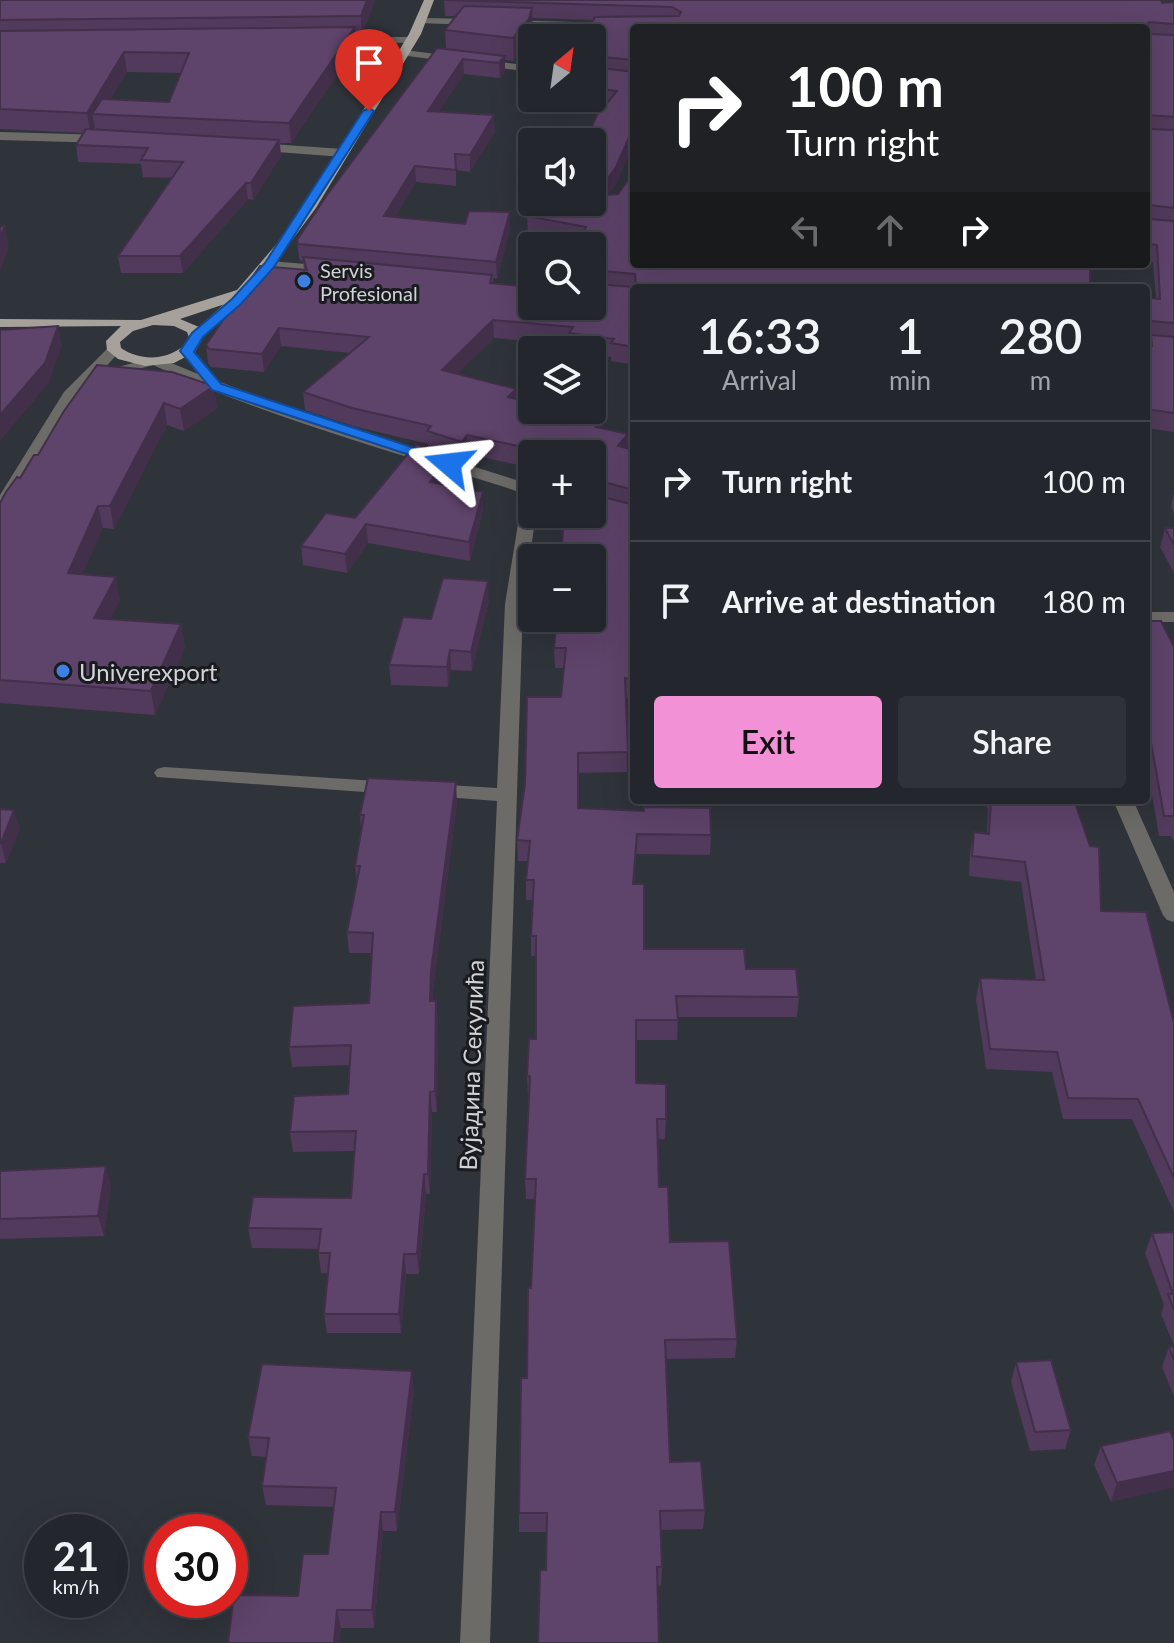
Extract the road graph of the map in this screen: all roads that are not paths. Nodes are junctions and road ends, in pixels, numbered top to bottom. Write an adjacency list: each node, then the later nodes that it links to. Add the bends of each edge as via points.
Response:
1 (429, 0): 2 (main road)
2 (421, 21): 3 (street); 7 (main road)
3 (483, 22)
4 (498, 23): 5 (street)
5 (630, 27)
6 (319, 40): 7 (street)
7 (411, 40): 8 (main road)
8 (404, 53): 9 (street); 13 (main road)
9 (518, 67)
10 (0, 136): 11 (street)
11 (124, 139)
12 (244, 145): 13 (street)
13 (343, 153): 14 (main road)
14 (270, 265): 15 (street); 16 (main road)
15 (347, 272)
16 (242, 293): 18 (main road); 21 (main road)
17 (74, 321): 19 (main road); 20 (main road); 22 (main road)
18 (161, 321): 19 (main road); 21 (main road, via 188,326)
19 (144, 322): 22 (main road, via 121,331)
20 (0, 323)
21 (197, 336): 23 (main road)
22 (113, 348): 24 (main road, via 128,358); 25 (street)
23 (187, 351): 24 (main road); 26 (street)
24 (154, 361): 25 (street); 26 (street)
25 (84, 379): 28 (street)
26 (216, 387): 27 (street)
27 (518, 486)
28 (0, 508)
29 (526, 528): 33 (street, Вујадина Секулића, via 514,604)
30 (1150, 617): 31 (street)
31 (1174, 617)
32 (164, 773): 33 (street)
33 (508, 795): 36 (street, Вујадина Секулића)
34 (1125, 804): 35 (street)
35 (1174, 915)
36 (475, 1643)

